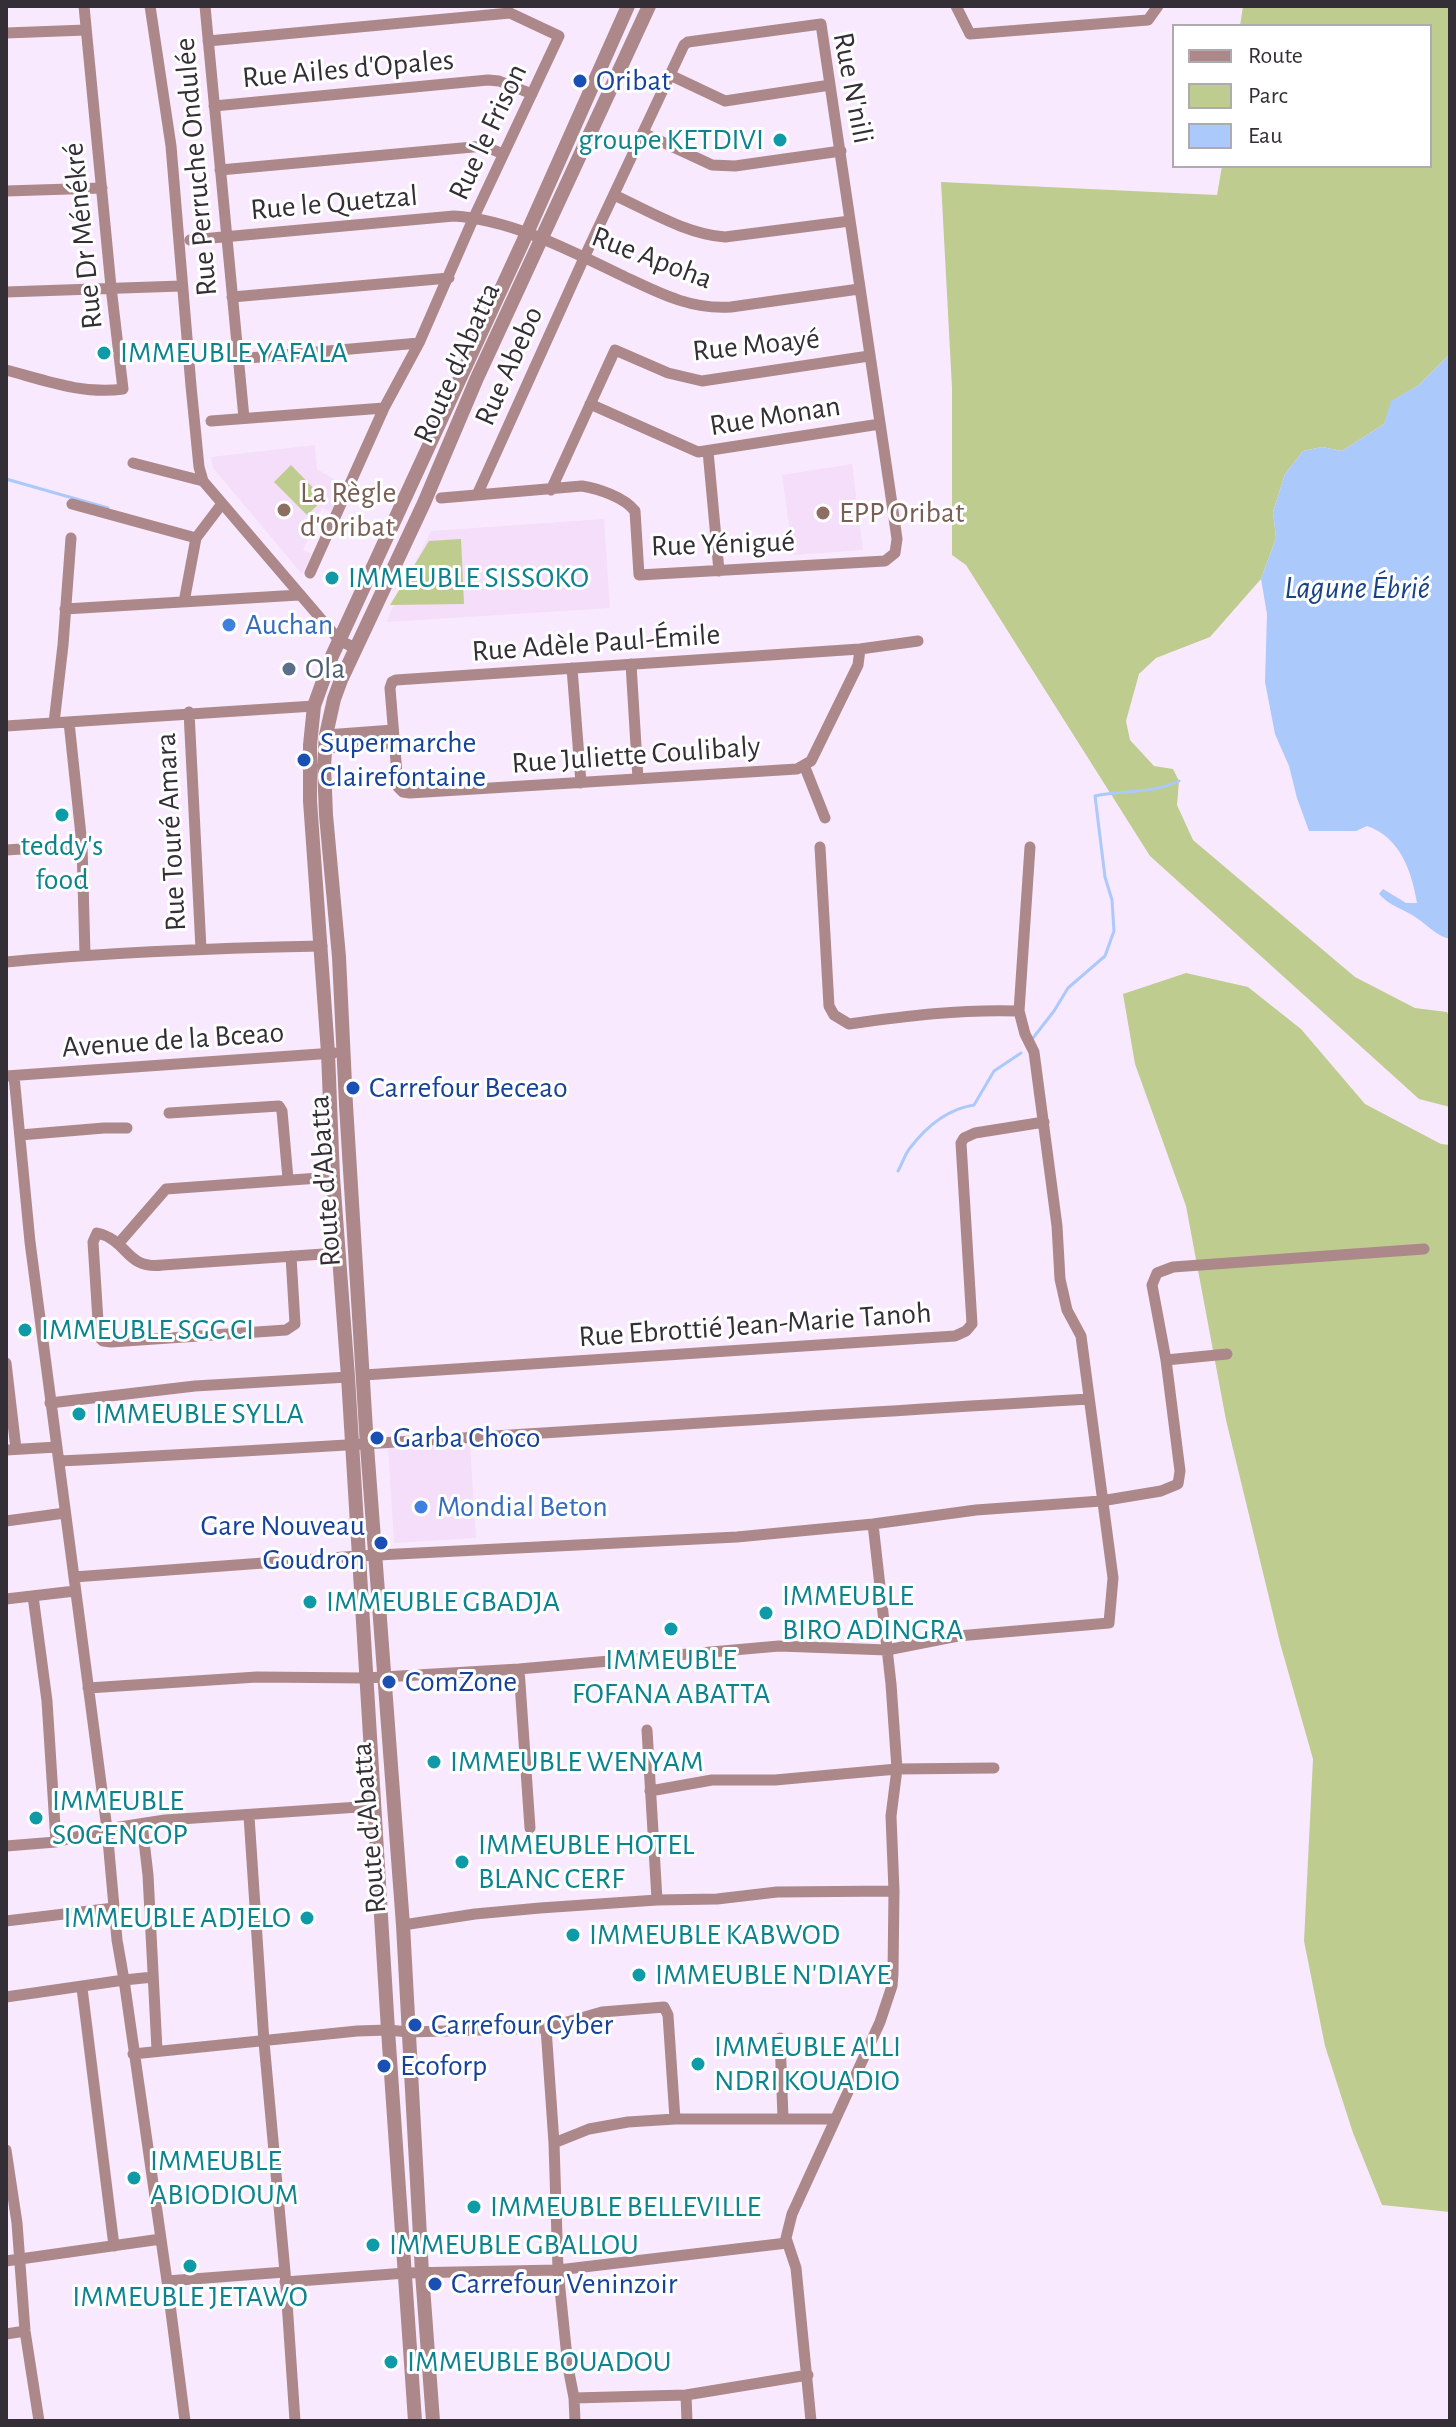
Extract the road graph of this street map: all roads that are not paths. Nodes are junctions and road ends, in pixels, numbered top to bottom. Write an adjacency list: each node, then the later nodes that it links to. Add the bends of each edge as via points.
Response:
1 (84, 6): 9 (street, Rue Dr Ménékré)
2 (150, 6): 30 (street, via 171,146)
3 (205, 6): 11 (street, Rue Perruche Ondulée)
4 (628, 6): 25 (street, Route d'Abatta)
5 (649, 6): 25 (street, Route d'Abatta)
6 (956, 6): 7 (street, via 970,34 1148,20)
7 (1158, 6)
8 (524, 12): 11 (street, Rue le Frison); 14 (street, Rue le Frison, via 559,36)
9 (86, 30): 10 (street); 20 (street, Rue Dr Ménékré)
10 (6, 33)
11 (208, 41): 15 (street, Rue Perruche Ondulée)
12 (670, 75): 13 (street, via 725,101); 13 (street, Rue N'nili, via 688,42 821,24); 16 (street, Rue N'nili)
13 (830, 85): 17 (street, Rue N'nili)
14 (532, 94): 15 (street, Rue Ailes d'Opales, via 488,80); 18 (street, Rue le Frison)
15 (214, 106): 19 (street, Rue Perruche Ondulée)
16 (643, 133): 17 (street, via 712,165); 22 (street, Rue N'nili)
17 (841, 151): 24 (street, Rue N'nili)
18 (503, 154): 19 (street, via 484,146); 23 (street, Rue le Frison)
19 (220, 170): 26 (street, Rue Perruche Ondulée)
20 (102, 188): 21 (street); 31 (street, Rue Dr Ménékré)
21 (6, 191)
22 (614, 195): 24 (street, via 707,236); 28 (street, Rue N'nili)
23 (474, 217): 25 (street, Rue le Quetzal); 26 (street, Rue le Quetzal); 29 (street, Rue le Frison)
24 (850, 221): 32 (street, Rue N'nili)
25 (534, 236): 28 (street, Rue Apoha); 59 (street, Route d'Abatta); 61 (street, Route d'Abatta, via 411,531)
26 (225, 237): 27 (street, Rue le Quetzal); 34 (street, Rue Perruche Ondulée)
27 (190, 240)
28 (584, 258): 32 (street, Rue Apoha, via 666,296 711,308); 48 (street, Rue Abebo)
29 (449, 278): 34 (street); 35 (street, Rue le Frison)
30 (181, 286): 31 (street); 46 (street)
31 (111, 287): 33 (street); 38 (street, Rue Dr Ménékré, via 123,389 69,387)
32 (859, 289): 36 (street, Rue Yénigué)
33 (6, 292)
34 (232, 297): 37 (street, Rue Perruche Ondulée)
35 (419, 343): 37 (street); 40 (street, Rue le Frison)
36 (869, 356): 39 (street, Rue Moayé, via 702,381 615,350); 43 (street, Rue Yénigué)
37 (237, 359): 41 (street, Rue Perruche Ondulée)
38 (6, 370)
39 (590, 404): 44 (street, Rue Monan, via 687,448); 47 (street, Rue Moayé)
40 (384, 408): 41 (street); 55 (street, Rue le Frison)
41 (244, 418): 42 (street)
42 (211, 421)
43 (880, 424): 44 (street, Rue Monan); 54 (street, Rue Yénigué, via 895,553 885,561)
44 (708, 451): 54 (street)
45 (133, 463): 46 (street)
46 (203, 481): 51 (street)
47 (551, 490): 48 (street, Rue Yénigué); 54 (street, Rue Yénigué, via 595,488 630,505 635,511 639,575)
48 (477, 495): 49 (street, Rue Yénigué)
49 (441, 498)
50 (72, 504): 53 (street)
51 (221, 505): 53 (street); 56 (street)
52 (71, 538): 58 (street)
53 (196, 538): 57 (street)
54 (719, 571)
55 (310, 573)
56 (299, 595): 57 (street); 59 (street)
57 (184, 602): 58 (street)
58 (65, 609): 68 (street)
59 (339, 640): 61 (street); 65 (street, Route d'Abatta)
60 (918, 641): 62 (street, Rue Adèle Paul-Émile)
61 (355, 648): 71 (street, Route d'Abatta, via 334,699)
62 (860, 649): 63 (street, Rue Adèle Paul-Émile); 73 (street, Rue Juliette Coulibaly, via 858,665 811,761)
63 (631, 664): 64 (street, Rue Adèle Paul-Émile); 74 (street)
64 (572, 668): 70 (street, Rue Adèle Paul-Émile, via 396,680 390,688); 75 (street)
65 (314, 706): 66 (street); 81 (street, Route d'Abatta, via 310,801)
66 (189, 712): 67 (street); 82 (street, Rue Touré Amara)
67 (69, 722): 68 (street); 77 (street)
68 (54, 723): 69 (street)
69 (6, 726)
70 (393, 730): 71 (street); 72 (street, Rue Juliette Coulibaly)
71 (326, 741): 72 (street); 86 (street, Route d'Abatta, via 326,815 339,957)
72 (394, 743): 75 (street, Rue Juliette Coulibaly, via 398,787 403,792)
73 (804, 765): 74 (street, Rue Juliette Coulibaly); 76 (street)
74 (638, 779): 75 (street, Rue Juliette Coulibaly)
75 (581, 783)
76 (825, 818)
77 (82, 845): 80 (street); 83 (street)
78 (820, 847): 85 (street, via 829,1006 841,1021)
79 (1030, 847): 85 (street)
80 (6, 850)
81 (322, 946): 82 (street); 86 (street, Route d'Abatta)
82 (201, 949): 83 (street)
83 (85, 955): 84 (street)
84 (6, 962)
85 (1019, 1011): 89 (street, via 1034,1052)
86 (336, 1053): 87 (street, Avenue de la Bceao); 92 (street, Route d'Abatta); 101 (street, Route d'Abatta)
87 (10, 1076): 91 (street)
88 (169, 1113): 93 (street, via 279,1106)
89 (1044, 1122): 101 (street, Rue Ebrottié Jean-Marie Tanoh, via 975,1133 961,1143 972,1324 955,1336); 103 (street, via 1060,1279 1067,1310 1081,1336)
90 (127, 1128): 91 (street)
91 (20, 1135): 104 (street)
92 (333, 1177): 93 (street); 96 (street, Route d'Abatta)
93 (288, 1179): 94 (street, via 166,1189)
94 (119, 1243): 97 (street, via 135,1261 150,1267); 97 (street, via 100,1233 94,1238 99,1337 111,1342 286,1330 295,1324)
95 (1424, 1249): 99 (street, via 1173,1267 1157,1273 1152,1285)
96 (338, 1253): 97 (street); 102 (street, Route d'Abatta)
97 (291, 1256)
98 (1227, 1354): 99 (street)
99 (1166, 1360): 110 (street, via 1178,1484)
100 (6, 1363): 108 (street)
101 (364, 1375): 105 (street, Route d'Abatta)
102 (348, 1377): 104 (street, via 195,1386); 107 (street, Route d'Abatta)
103 (1089, 1399): 105 (street); 110 (street)
104 (50, 1403): 106 (street)
105 (367, 1446): 107 (street); 115 (street, Route d'Abatta)
106 (57, 1447): 108 (street); 109 (street)
107 (351, 1447): 109 (street); 114 (street, Route d'Abatta)
108 (11, 1450)
109 (59, 1461): 111 (street)
110 (1101, 1501): 113 (street); 120 (street, via 1113,1578 1109,1623 958,1636)
111 (65, 1513): 112 (street); 116 (street)
112 (6, 1521)
113 (873, 1524): 115 (street, via 737,1537); 120 (street)
114 (358, 1556): 115 (street); 116 (street); 123 (street, Route d'Abatta)
115 (375, 1556): 122 (street, Route d'Abatta)
116 (74, 1577): 117 (street)
117 (75, 1591): 118 (street); 124 (street)
118 (33, 1596): 119 (street); 134 (street, via 47,1701)
119 (6, 1599)
120 (887, 1650): 121 (street, via 779,1646); 127 (street)
121 (519, 1669): 122 (street); 132 (street)
122 (383, 1677): 123 (street); 140 (street, Route d'Abatta)
123 (366, 1678): 124 (street, via 257,1677); 129 (street, Route d'Abatta)
124 (88, 1688): 133 (street)
125 (647, 1730): 128 (street)
126 (994, 1768): 127 (street)
127 (897, 1769): 128 (street, via 712,1780); 136 (street, via 891,1816)
128 (650, 1791): 137 (street)
129 (374, 1806): 130 (street); 146 (street, Route d'Abatta)
130 (249, 1816): 131 (street); 149 (street)
131 (142, 1824): 133 (street); 141 (street)
132 (530, 1828)
133 (107, 1829): 134 (street); 138 (street)
134 (56, 1842): 135 (street)
135 (6, 1846)
136 (894, 1891): 137 (street); 154 (street, via 892,1986)
137 (657, 1900): 140 (street)
138 (114, 1908): 139 (street); 142 (street)
139 (6, 1921)
140 (403, 1925): 147 (street, Route d'Abatta)
141 (153, 1977): 142 (street); 150 (street)
142 (124, 1980): 143 (street); 151 (street)
143 (82, 1988): 144 (street); 159 (street)
144 (6, 1997)
145 (546, 2028): 147 (street); 153 (street, via 602,2012 664,2007); 155 (street)
146 (388, 2030): 147 (street); 149 (street); 163 (street, Route d'Abatta)
147 (409, 2032): 164 (street, Route d'Abatta)
148 (780, 2038): 152 (street)
149 (264, 2042): 150 (street); 165 (street)
150 (157, 2050): 151 (street)
151 (133, 2054): 157 (street)
152 (783, 2118): 153 (street); 154 (street)
153 (675, 2119): 155 (street, via 601,2126)
154 (835, 2119): 158 (street, via 792,2214)
155 (554, 2143): 162 (street)
156 (6, 2150): 160 (street)
157 (161, 2239): 159 (street); 166 (street)
158 (787, 2243): 162 (street); 169 (street, via 796,2268)
159 (114, 2246): 160 (street)
160 (20, 2258): 161 (street); 167 (street)
161 (6, 2261)
162 (558, 2270): 164 (street); 171 (street)
163 (406, 2273): 164 (street); 165 (street); 175 (street, Route d'Abatta)
164 (422, 2273): 176 (street, Route d'Abatta)
165 (285, 2277): 166 (street); 174 (street)
166 (167, 2281): 173 (street)
167 (25, 2331): 168 (street); 172 (street)
168 (6, 2334)
169 (808, 2375): 170 (street); 179 (street)
170 (686, 2395): 171 (street); 178 (street)
171 (574, 2398): 177 (street)
172 (39, 2421)
173 (185, 2421)
174 (295, 2421)
175 (415, 2421)
176 (433, 2421)
177 (575, 2421)
178 (687, 2421)
179 (811, 2421)

